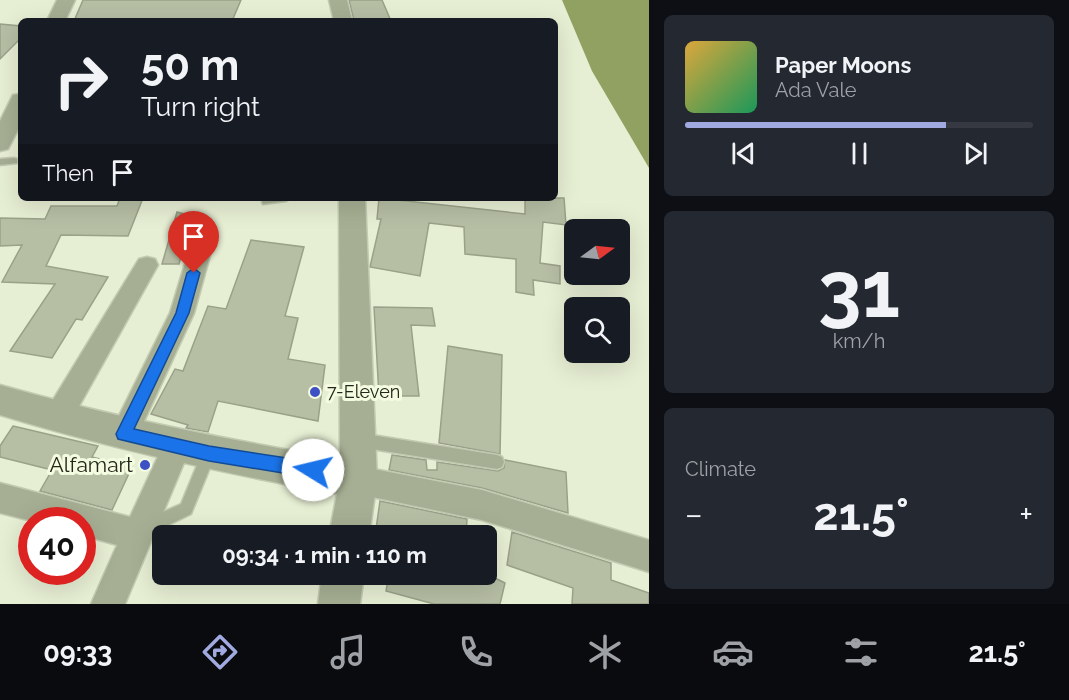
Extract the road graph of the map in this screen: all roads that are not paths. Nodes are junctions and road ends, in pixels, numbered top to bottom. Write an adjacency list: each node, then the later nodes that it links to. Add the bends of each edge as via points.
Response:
1 (66, 0): 3 (street)
2 (338, 0): 4 (street)
3 (57, 18)
4 (342, 18)
5 (18, 111): 6 (street)
6 (7, 153): 7 (lane)
7 (0, 162)
8 (272, 201): 10 (lane)
9 (352, 201): 16 (street)
10 (267, 202)
11 (205, 234): 15 (street, via 183,313)
12 (147, 265): 14 (street)
13 (0, 400): 14 (street)
14 (58, 417): 15 (street)
15 (124, 434): 17 (street)
16 (358, 440): 18 (lane); 19 (street)
17 (193, 450): 19 (street); 22 (street)
18 (497, 462)
19 (358, 480): 21 (street); 23 (street, via 482,505)
20 (0, 498): 22 (street)
21 (351, 525)
22 (141, 532): 25 (street)
23 (649, 556)
24 (342, 585): 26 (street)
25 (108, 604)
26 (339, 604)

